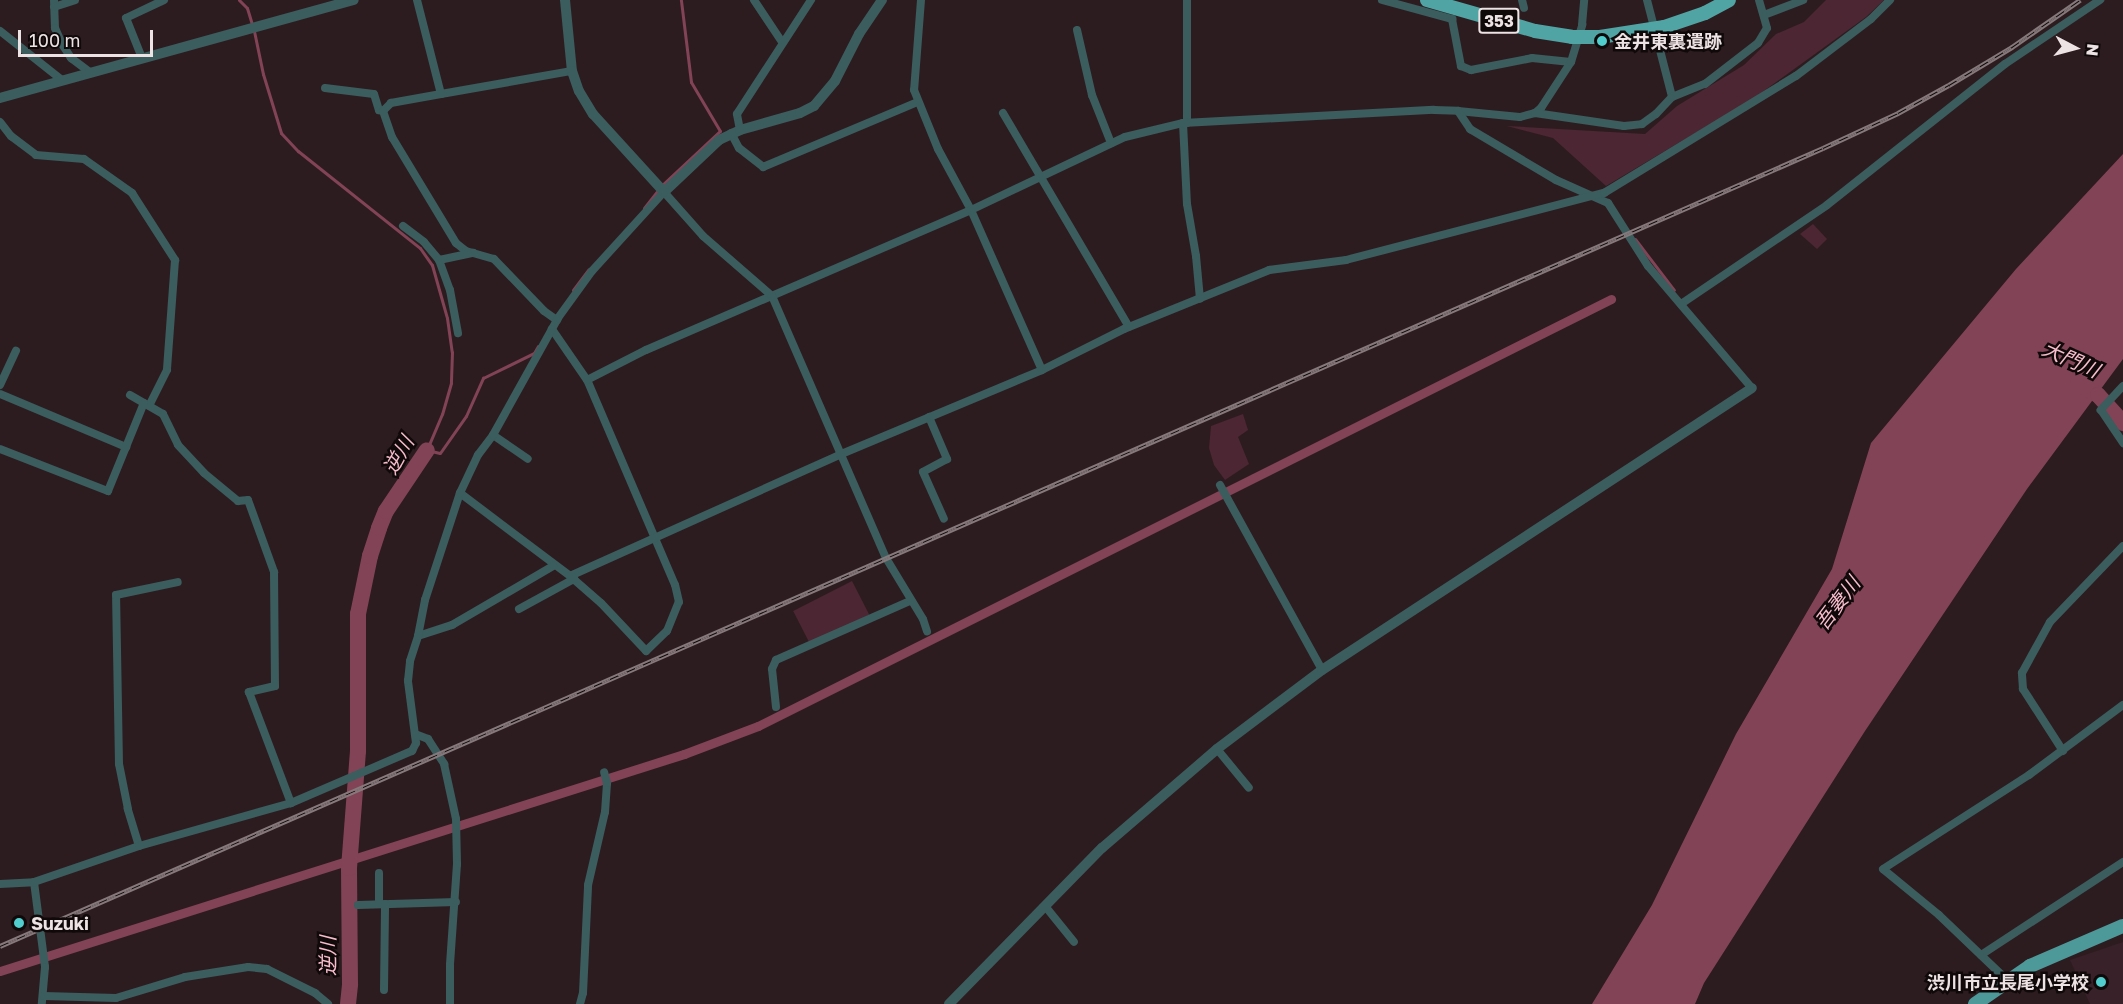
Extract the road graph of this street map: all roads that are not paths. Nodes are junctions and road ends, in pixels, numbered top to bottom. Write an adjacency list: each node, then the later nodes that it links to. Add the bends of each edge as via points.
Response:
1 (75, 0): 22 (street)
2 (164, 0): 28 (street, via 126,18)
3 (354, 0): 28 (street)
4 (417, 0): 34 (street)
5 (565, 0): 30 (street)
6 (754, 0): 27 (street)
7 (811, 0): 27 (street)
8 (882, 0): 44 (street, via 835,81 814,106 800,114)
9 (921, 0): 37 (street, via 914,76)
10 (1187, 0): 43 (street)
11 (1382, 0): 29 (street, via 1452,18 1461,66 1471,70 1533,58)
12 (1427, 0): 26 (highway, 353, via 1526,29)
13 (1454, 0): 26 (highway, 353)
14 (1584, 0): 29 (street, via 1585,12)
15 (1647, 0): 35 (street)
16 (1713, 0): 26 (highway, 353, via 1678,15 1642,24)
17 (1729, 0): 26 (highway, 353, via 1664,27 1620,35)
18 (1759, 0): 23 (street)
19 (1803, 0): 23 (street)
20 (1890, 0): 48 (street, via 1796,76)
21 (2100, 0): 55 (street, via 2005,64 1827,205)
22 (54, 4): 31 (street, via 55,28 62,45 71,58)
23 (1764, 15): 35 (street, via 1766,33 1758,43 1705,84)
24 (1077, 30): 45 (street, via 1092,95)
25 (0, 31): 32 (street)
26 (1573, 33)
27 (782, 42): 44 (street, via 737,114)
28 (142, 58): 31 (street)
29 (1570, 62): 41 (street)
30 (572, 71): 34 (street); 47 (street, via 593,114)
31 (91, 73): 32 (street)
32 (63, 81): 36 (street)
33 (325, 88): 38 (street, via 374,94 379,110)
34 (441, 94): 38 (street, via 391,103)
35 (1672, 97): 41 (street, via 1656,114 1633,126)
36 (0, 98)
37 (918, 102): 44 (street, via 763,167 739,148); 49 (street)
38 (383, 111): 51 (street, via 392,137 456,243)
39 (1458, 111): 41 (street, via 1520,117); 43 (street); 48 (street, via 1470,129 1556,180)
40 (1003, 113): 46 (street)
41 (1535, 113)
42 (0, 122): 68 (street, via 36,155 84,159 132,194 175,260 167,370)
43 (1185, 123): 45 (street); 54 (street, via 1187,204)
44 (736, 131): 47 (street)
45 (1111, 143): 46 (street)
46 (1041, 178): 49 (street); 57 (street)
47 (662, 189): 53 (street, via 703,236); 56 (street)
48 (1595, 196): 54 (street, via 1346,260 1269,270); 55 (street, via 1613,209 1648,266)
49 (971, 210): 53 (street); 61 (street)
50 (403, 226): 52 (street)
51 (474, 253): 52 (street); 56 (street, via 494,259)
52 (439, 260): 59 (street, via 450,290)
53 (772, 296): 62 (street); 74 (street)
54 (1200, 299): 57 (street)
55 (1681, 304): 65 (street)
56 (555, 318): 58 (street)
57 (1129, 327): 61 (street)
58 (552, 329): 62 (street); 70 (street)
59 (458, 333)
60 (16, 351): 63 (street)
61 (1042, 370): 69 (street)
62 (587, 380): 81 (street)
63 (0, 386)
64 (2123, 386): 71 (street, via 2101,410)
65 (1752, 388): 90 (street)
66 (0, 394): 72 (street)
67 (130, 396): 68 (street)
68 (147, 405): 72 (street); 98 (street, via 163,414 178,445 204,473 238,501 248,500 274,572 275,686 249,692)
69 (929, 417): 74 (street); 76 (street)
70 (493, 435): 75 (street); 79 (street, via 478,455)
71 (2123, 443)
72 (126, 447): 73 (street, via 108,491)
73 (0, 449)
74 (839, 454): 81 (street); 86 (street)
75 (528, 459)
76 (947, 459): 77 (street); 80 (street, via 922,472)
77 (951, 470)
78 (1220, 485): 90 (street)
79 (460, 493): 83 (street); 89 (street, via 425,600)
80 (944, 519)
81 (656, 537): 84 (street); 84 (street, via 679,602 667,631 646,651)
82 (2123, 546): 95 (street, via 2050,622 2022,673 2023,689)
83 (553, 566): 84 (street); 89 (street, via 452,625)
84 (572, 578): 87 (street)
85 (178, 582): 99 (street, via 116,596 119,764)
86 (910, 601): 88 (street); 92 (street, via 776,660 772,669)
87 (519, 609)
88 (927, 631)
89 (418, 636): 93 (street, via 408,681)
90 (1322, 670): 94 (street)
91 (2123, 705): 95 (street)
92 (776, 707)
93 (415, 734): 98 (street, via 412,751); 104 (street, via 428,739 444,764 456,819)
94 (1217, 749): 97 (street); 107 (street, via 1102,848)
95 (2063, 751): 110 (street, via 1883,869)
96 (605, 777): 118 (street, via 605,812 588,885)
97 (1249, 788)
98 (291, 803): 99 (street)
99 (139, 846): 102 (street)
100 (2123, 862): 110 (street)
101 (379, 873): 105 (street)
102 (34, 882): 103 (street); 114 (street, via 45,967)
103 (0, 884)
104 (456, 902): 105 (street); 117 (street)
105 (382, 904): 106 (street); 112 (street)
106 (358, 905)
107 (1045, 906): 109 (street); 119 (street)
108 (2123, 926): 111 (main road, via 2064,950)
109 (1074, 942)
110 (1981, 955): 111 (street)
111 (2007, 980): 120 (main road)
112 (384, 990)
113 (315, 993): 114 (street, via 267,969 248,967 185,977 116,998); 115 (street); 116 (street)
114 (43, 1000)
115 (312, 1004)
116 (328, 1004)
117 (450, 1004)
118 (580, 1004)
119 (949, 1004)
120 (1975, 1004)

